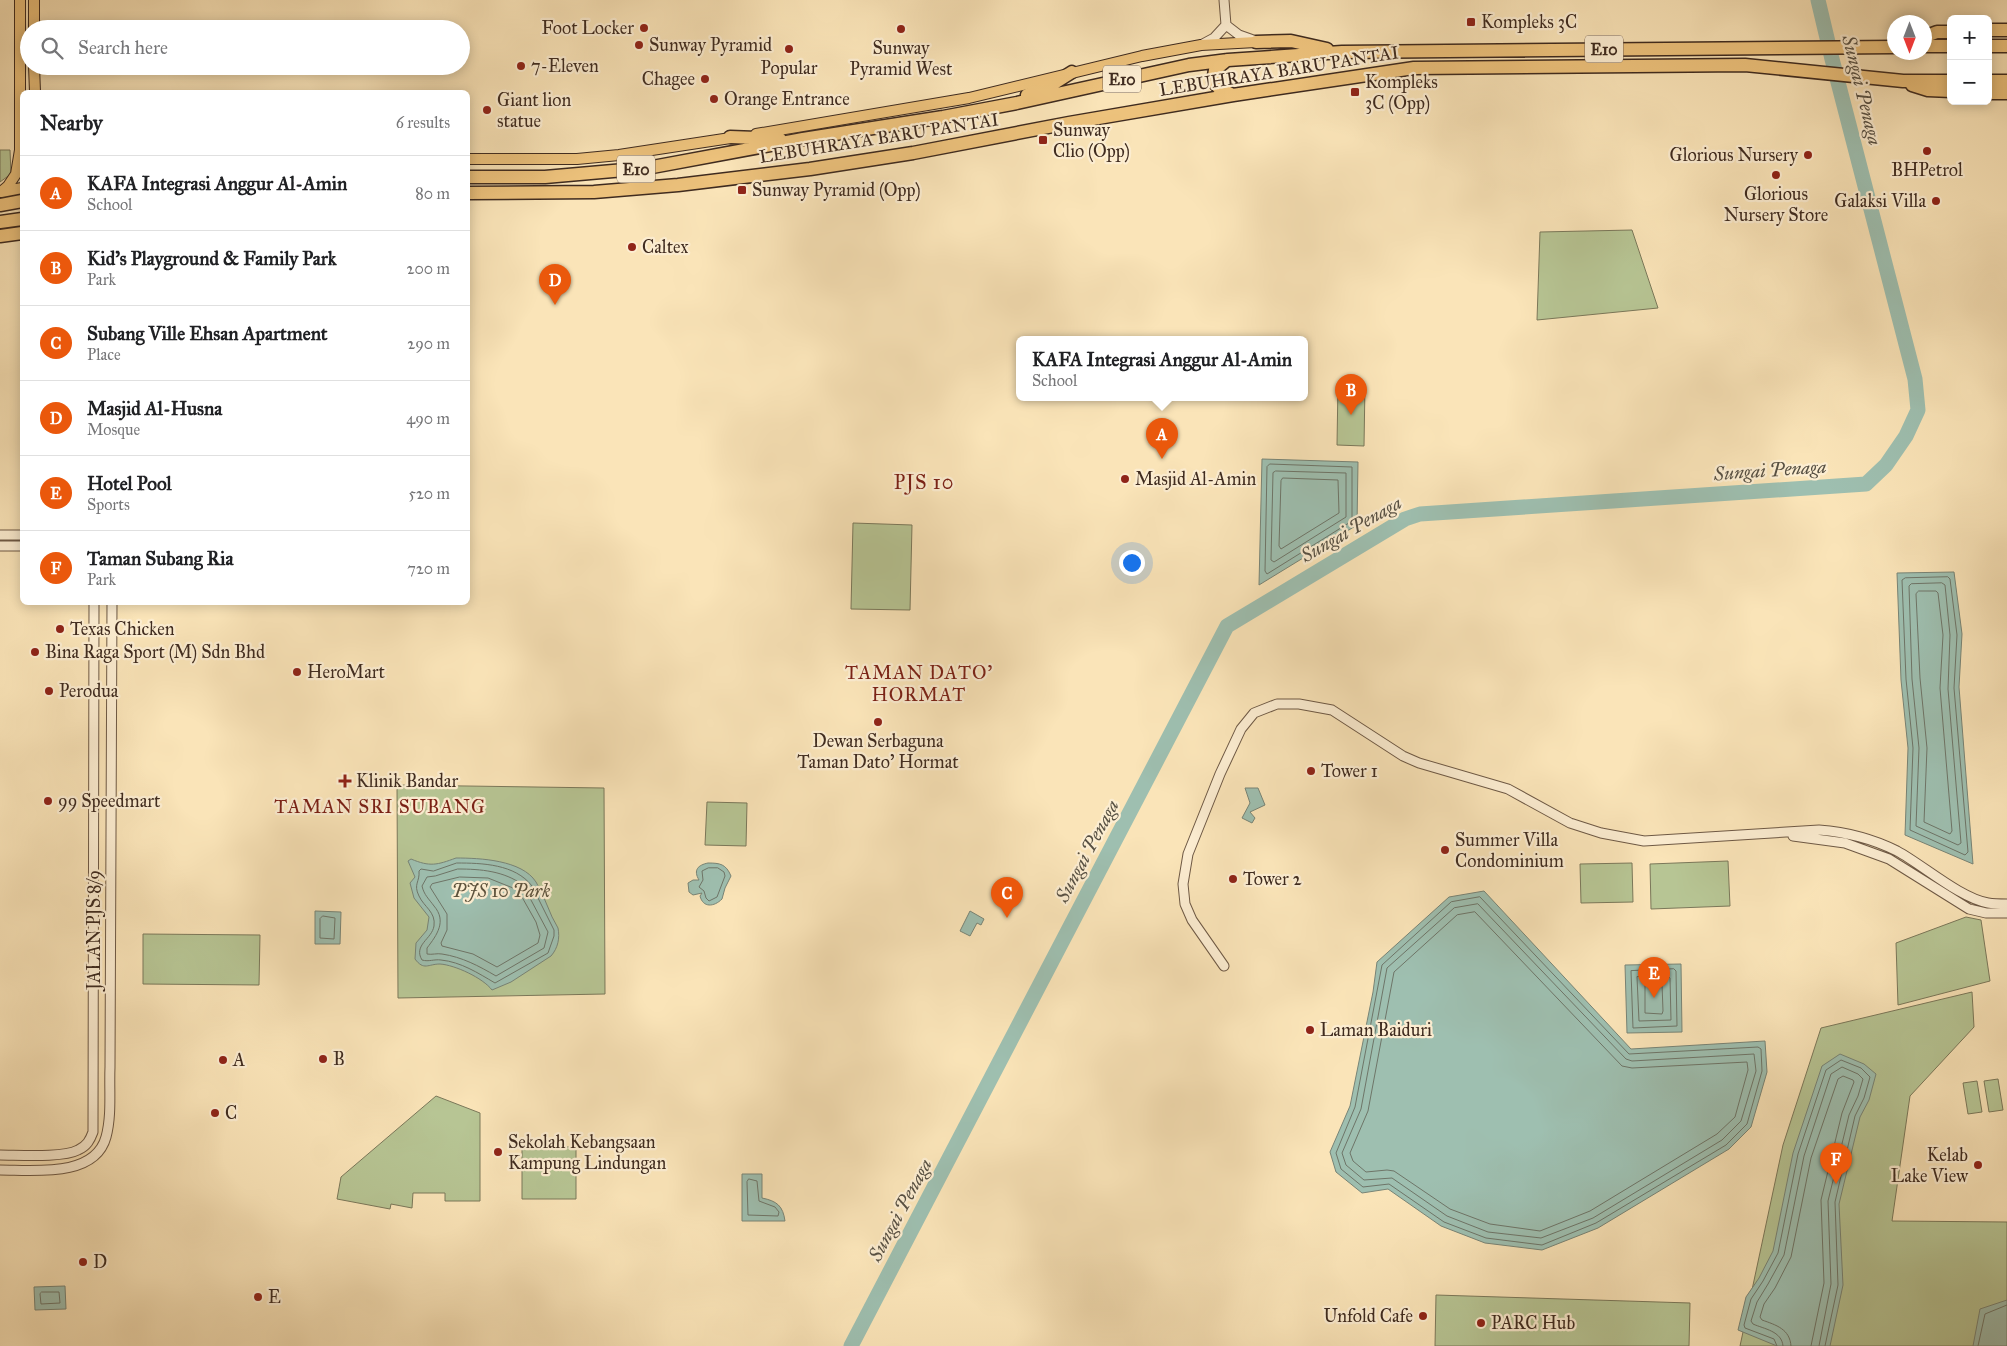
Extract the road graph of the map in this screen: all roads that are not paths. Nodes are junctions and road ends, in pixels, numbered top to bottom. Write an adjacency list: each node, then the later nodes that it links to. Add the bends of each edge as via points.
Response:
1 (20, 0): 33 (main road)
2 (34, 0): 4 (main road)
3 (1224, 0): 5 (street)
4 (34, 20)
5 (1226, 25): 10 (street); 11 (street)
6 (1992, 30): 7 (highway)
7 (2007, 30)
8 (1947, 32): 9 (highway)
9 (1932, 34)
10 (1256, 42): 11 (main road); 17 (highway, via 1291,41)
11 (1201, 46): 19 (main road)
12 (1932, 46): 13 (highway)
13 (1947, 46)
14 (1992, 46): 15 (highway)
15 (2007, 46)
16 (1887, 47): 17 (highway, LEBUHRAYA BARU PANTAI / E10)
17 (1342, 52): 18 (highway, LEBUHRAYA BARU PANTAI / E10)
18 (1228, 60): 29 (highway, via 1215,70 1213,80 1219,88); 30 (highway, LEBUHRAYA BARU PANTAI / E10, via 1181,66)
19 (1072, 72): 30 (highway, via 1029,93); 31 (main road, via 969,98)
20 (34, 75): 25 (main road)
21 (1903, 81): 22 (highway, LEBUHRAYA BARU PANTAI / E10); 26 (highway, via 1919,88); 29 (highway, LEBUHRAYA BARU PANTAI / E10, via 1745,65 1414,68)
22 (1947, 81)
23 (1992, 81): 24 (highway)
24 (2007, 81)
25 (35, 90)
26 (1947, 91)
27 (1992, 93): 28 (highway)
28 (2007, 93)
29 (1233, 95): 37 (highway, LEBUHRAYA BARU PANTAI / E10, via 810,169 594,192)
30 (1017, 103): 32 (highway, LEBUHRAYA BARU PANTAI / E10)
31 (730, 138): 32 (highway); 34 (main road, via 619,156)
32 (803, 139): 35 (highway, LEBUHRAYA BARU PANTAI / E10, via 647,168 525,177)
33 (20, 150): 38 (main road, via 16,174)
34 (470, 159)
35 (470, 177)
36 (20, 189): 38 (main road)
37 (470, 193)
38 (0, 196): 39 (highway)
39 (20, 201)
40 (20, 219): 41 (highway)
41 (0, 222)
42 (20, 233): 43 (highway)
43 (0, 236)
44 (0, 535): 45 (street)
45 (20, 535)
46 (0, 546): 47 (street)
47 (20, 546)
48 (94, 605): 54 (street, JALAN PJS 8/9)
49 (112, 605): 55 (street, JALAN PJS 8/9)
50 (1777, 834): 51 (street, via 1819,830 1847,832 1896,851 1974,898 1987,903); 52 (street, via 1845,843 1889,859 1969,908 1986,913); 53 (street, via 1644,842 1601,833 1570,823 1508,789 1403,756 1332,710 1277,704 1254,713 1241,729 1186,862 1182,884 1185,904 1192,920)
51 (2007, 904)
52 (2007, 913)
53 (1224, 966)
54 (93, 1020): 55 (street); 57 (street, JALAN PJS 8/9, via 93,1132)
55 (110, 1020): 56 (street, JALAN PJS 8/9, via 108,1123)
56 (104, 1143): 57 (street); 59 (street, via 94,1157 74,1167)
57 (87, 1144): 58 (street, via 66,1153)
58 (0, 1155)
59 (0, 1170)

